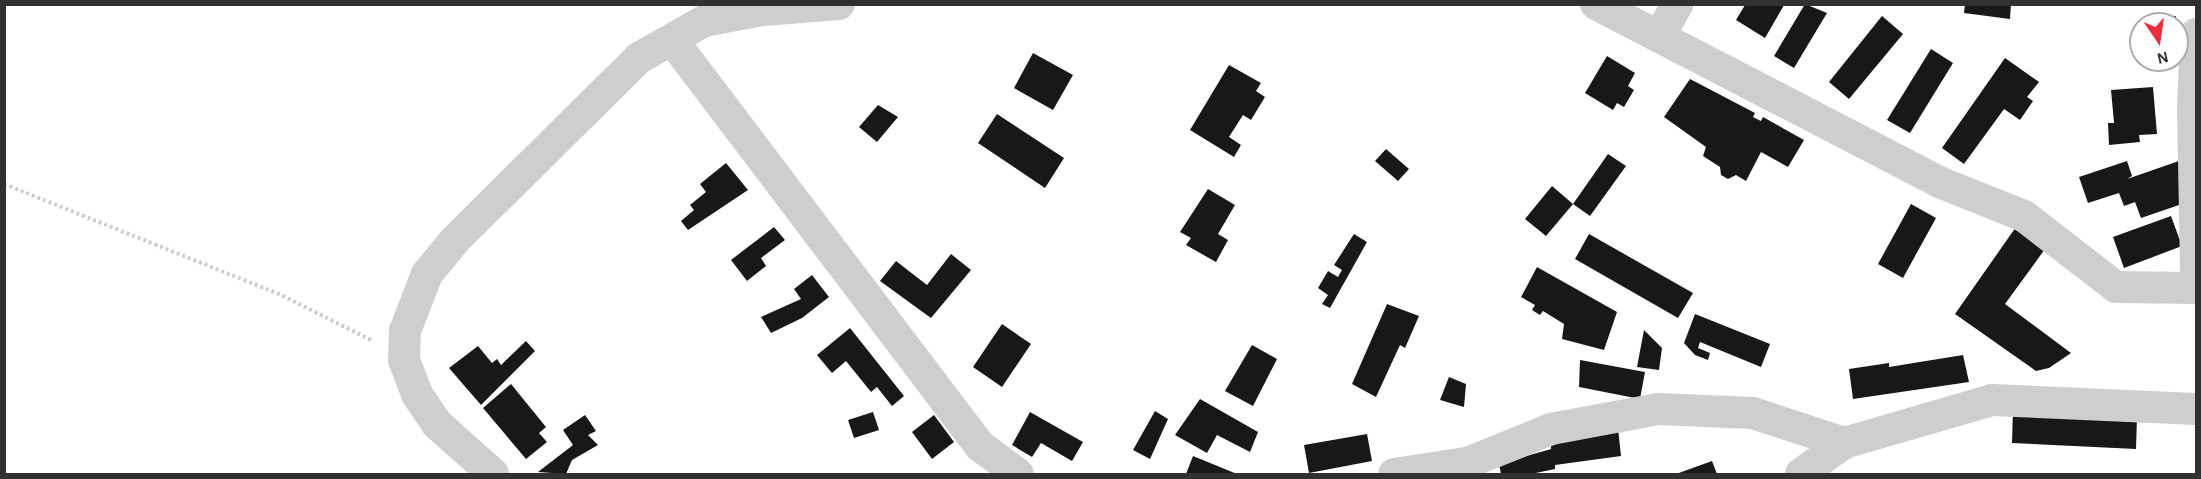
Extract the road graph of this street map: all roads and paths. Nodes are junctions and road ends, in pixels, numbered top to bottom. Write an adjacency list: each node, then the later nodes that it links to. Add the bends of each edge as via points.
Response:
1 (839, 4): 6 (street, via 763,10 704,21)
2 (1596, 4): 5 (street)
3 (1677, 4): 5 (street)
4 (2196, 33): 8 (street)
5 (1659, 37): 9 (street, via 1939,182 2024,216 2116,287)
6 (673, 41): 10 (street, via 639,58 455,240 427,274 412,307); 16 (street, via 980,446)
7 (4, 184): 10 (path, via 277,293 358,331)
8 (2196, 272)
9 (2196, 288)
10 (404, 360): 12 (street, via 417,394)
11 (2196, 409): 13 (street, via 1992,400)
12 (437, 424): 14 (street); 15 (street)
13 (1844, 442): 17 (street, via 1753,413 1658,409 1551,429 1467,464); 18 (street)
14 (470, 474)
15 (493, 474)
16 (1018, 474)
17 (1394, 474)
18 (1801, 474)

